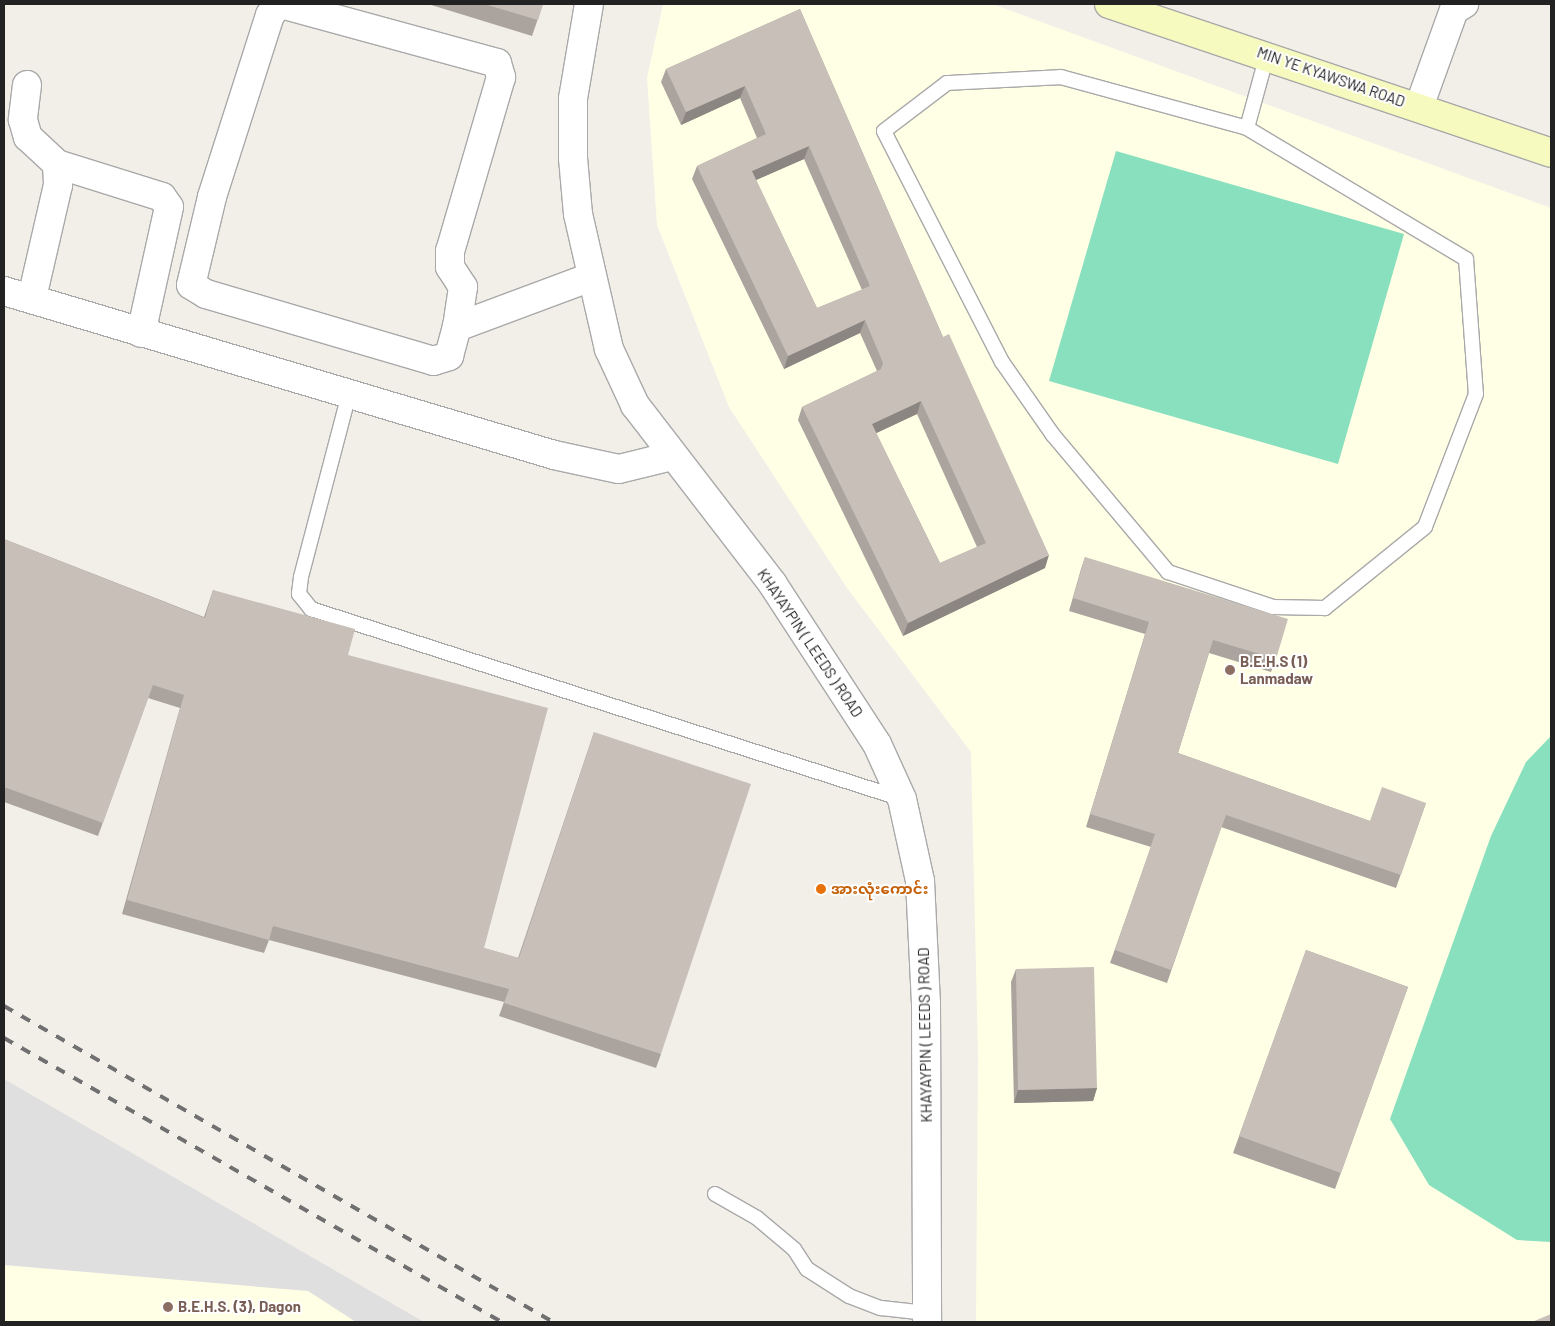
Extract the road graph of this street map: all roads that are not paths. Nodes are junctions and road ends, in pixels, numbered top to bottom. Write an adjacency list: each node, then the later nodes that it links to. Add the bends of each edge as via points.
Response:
1 (280, 4): 14 (street, via 497,63 501,77 450,251 450,267 463,287); 14 (street, via 270,15 212,197 191,285 206,294 433,361 449,356)
2 (589, 4): 11 (street, KHAYAYPIN ( LEEDS ) ROAD, via 573,99 578,214)
3 (1109, 4): 5 (main road, MIN YE KYAWSWA ROAD)
4 (1464, 4): 7 (street, via 1454,10)
5 (1267, 55): 7 (main road, MIN YE KYAWSWA ROAD); 8 (lane)
6 (27, 85): 10 (street, via 23,120 28,137)
7 (1419, 107): 9 (main road, MIN YE KYAWSWA ROAD)
8 (1246, 128): 8 (lane, via 1061,77 947,83 884,131 1002,362 1053,435 1168,572 1273,607 1325,608 1425,527 1476,394 1466,259)
9 (1551, 153)
10 (58, 164): 13 (street, via 58,185); 15 (street, via 162,197 169,207)
11 (591, 277): 14 (street); 17 (street, KHAYAYPIN ( LEEDS ) ROAD, via 620,373 635,404)
12 (4, 291): 13 (street)
13 (32, 298): 15 (street)
14 (456, 328)
15 (141, 333): 16 (street)
16 (349, 394): 17 (street, via 554,455 620,470); 18 (lane, via 301,577 299,594 311,609)
17 (672, 456): 18 (street, KHAYAYPIN ( LEEDS ) ROAD, via 772,583 877,744)
18 (902, 799): 20 (street, KHAYAYPIN ( LEEDS ) ROAD, via 920,881 926,1004)
19 (715, 1194): 20 (lane, via 757,1218 794,1249 807,1269 849,1296 881,1308)
20 (927, 1318)

